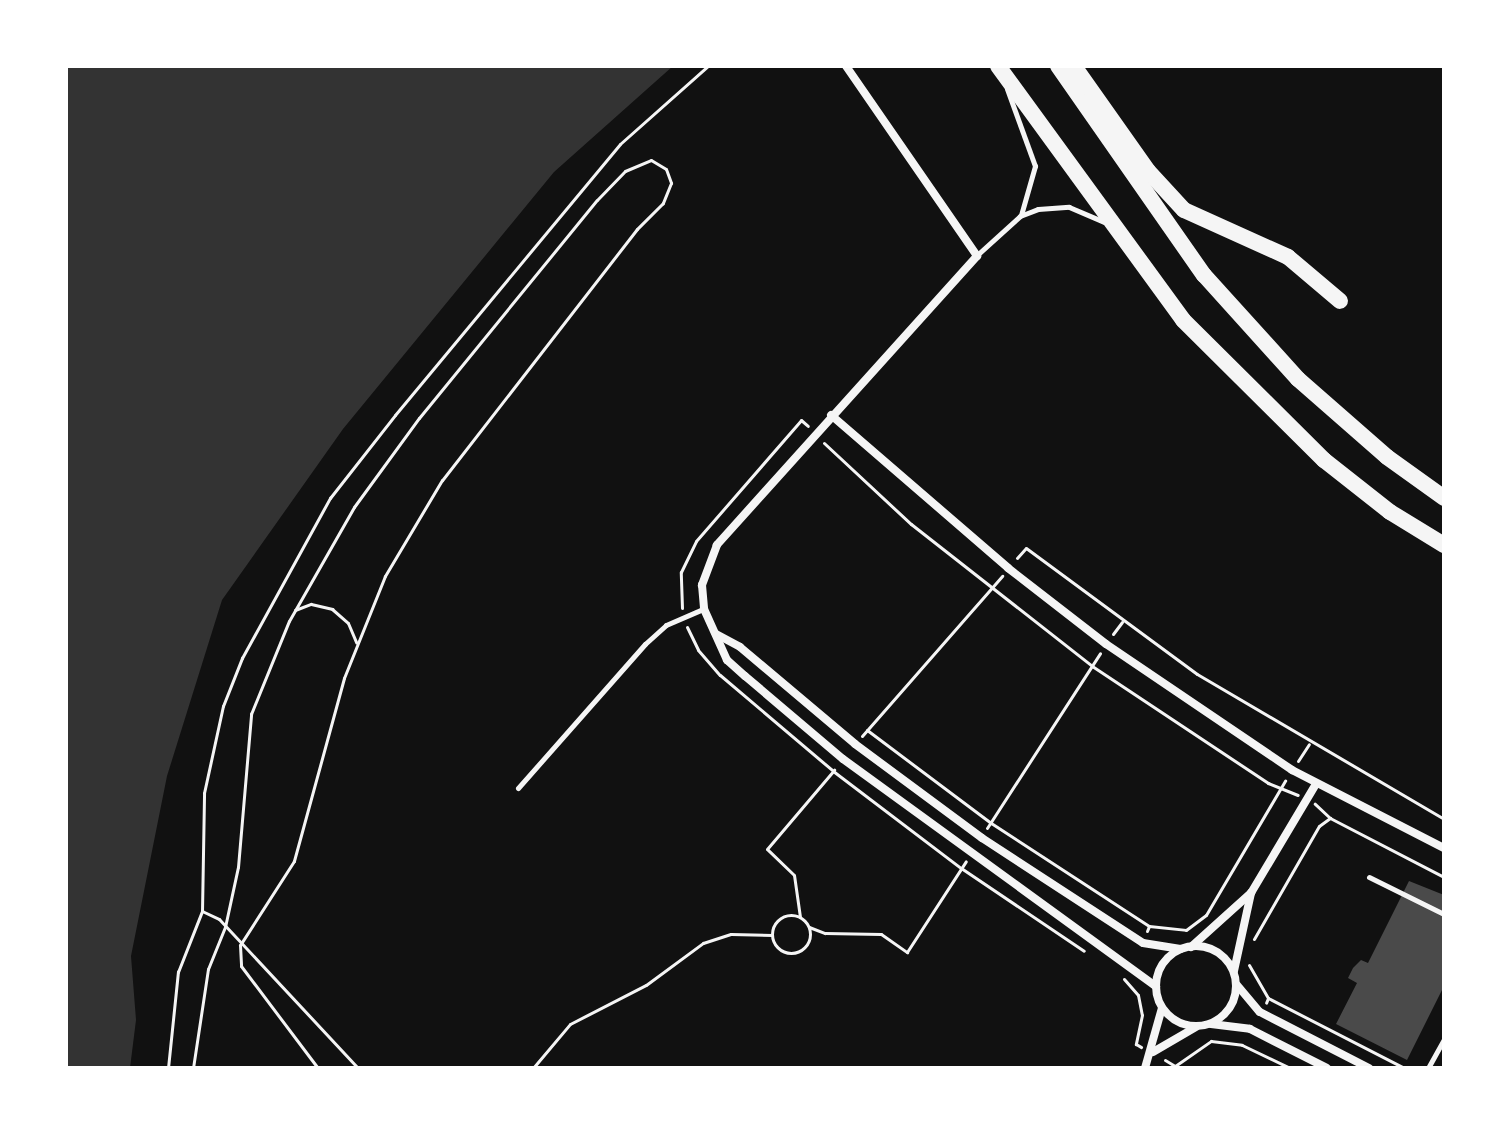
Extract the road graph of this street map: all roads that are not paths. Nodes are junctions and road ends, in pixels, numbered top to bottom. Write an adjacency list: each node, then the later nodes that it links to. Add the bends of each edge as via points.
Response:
1 (846, 66): 7 (street)
2 (1058, 66): 10 (highway, via 1204,275 1298,379 1387,457)
3 (1074, 66): 8 (highway, via 1148,171 1184,210 1288,257)
4 (1000, 68): 5 (lane, via 1035,166); 6 (highway)
5 (1020, 216): 6 (lane, via 1055,206); 7 (lane)
6 (1113, 225): 11 (highway, via 1183,320 1252,393 1379,503)
7 (977, 256): 9 (street)
8 (1340, 301)
9 (831, 415): 12 (street, via 717,545 702,585); 14 (street, via 1008,568 1106,644)
10 (1444, 498)
11 (1444, 545)
12 (704, 609): 13 (street); 15 (lane, via 684,616 645,644)
13 (715, 634): 21 (street, via 740,647 855,744 982,838 1143,943); 24 (street, via 727,660 843,759)
14 (1316, 784): 16 (street); 18 (street)
15 (518, 788)
16 (1444, 848)
17 (1369, 877): 19 (lane)
18 (1251, 893): 20 (street); 22 (street)
19 (1444, 914)
20 (1191, 947): 21 (street); 22 (street, via 1217,952)
21 (1181, 949): 24 (street, via 1163,964)
22 (1234, 972): 23 (street)
23 (1237, 985): 26 (street, via 1230,1009); 32 (street, via 1260,1012)
24 (1156, 986): 25 (street)
25 (1162, 1008): 27 (street, via 1171,1018); 29 (street)
26 (1210, 1024): 27 (street); 31 (street, via 1250,1029)
27 (1196, 1027): 29 (street)
28 (1444, 1039): 33 (lane)
29 (1153, 1053): 30 (street)
30 (1145, 1068)
31 (1327, 1068)
32 (1369, 1068)
33 (1428, 1068)

